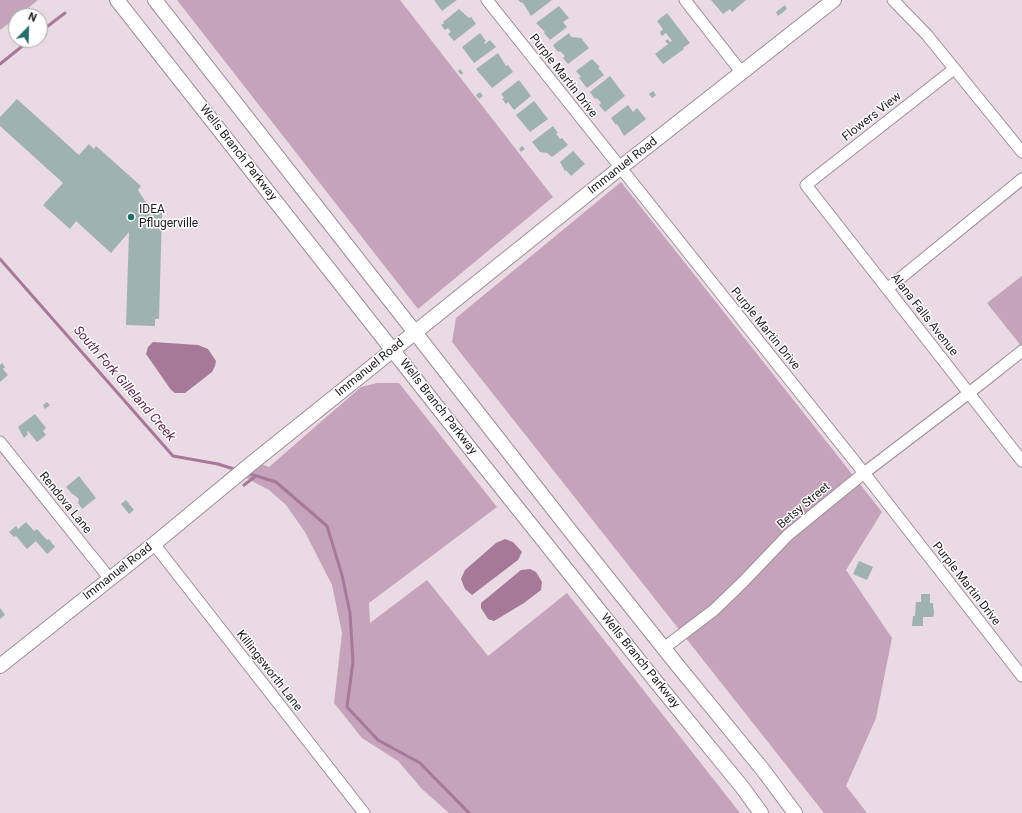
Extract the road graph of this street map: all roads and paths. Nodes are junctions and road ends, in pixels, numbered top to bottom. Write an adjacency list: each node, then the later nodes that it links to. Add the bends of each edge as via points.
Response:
1 (117, 0): 15 (street, Wells Branch Parkway)
2 (155, 0): 14 (street)
3 (487, 0): 10 (street, Purple Martin Drive)
4 (685, 0): 8 (street)
5 (834, 0): 8 (street, Immanuel Road)
6 (893, 0): 7 (street, via 927,35)
7 (954, 69): 9 (street); 12 (street, Flowers View)
8 (742, 73): 10 (street, Immanuel Road)
9 (1022, 152)
10 (620, 168): 14 (street, Immanuel Road); 20 (street, Purple Martin Drive)
11 (1022, 179): 13 (street)
12 (806, 185): 13 (street, Alana Falls Avenue)
13 (887, 289): 17 (street, Alana Falls Avenue)
14 (415, 332): 15 (street, Immanuel Road); 23 (street)
15 (393, 350): 21 (street, Immanuel Road); 27 (street, Wells Branch Parkway)
16 (1022, 350): 17 (street, Betsy Street)
17 (969, 393): 19 (street, Alana Falls Avenue); 20 (street, Betsy Street)
18 (0, 442): 22 (street, Rendova Lane)
19 (1022, 461)
20 (864, 473): 23 (street, Betsy Street, via 788,535 714,610); 25 (street, Purple Martin Drive)
21 (154, 544): 22 (street, Immanuel Road); 26 (street, Killingsworth Lane)
22 (110, 579): 24 (street, Immanuel Road)
23 (664, 648): 28 (street)
24 (0, 666)
25 (1022, 676)
26 (364, 813)
27 (761, 813)
28 (795, 813)

